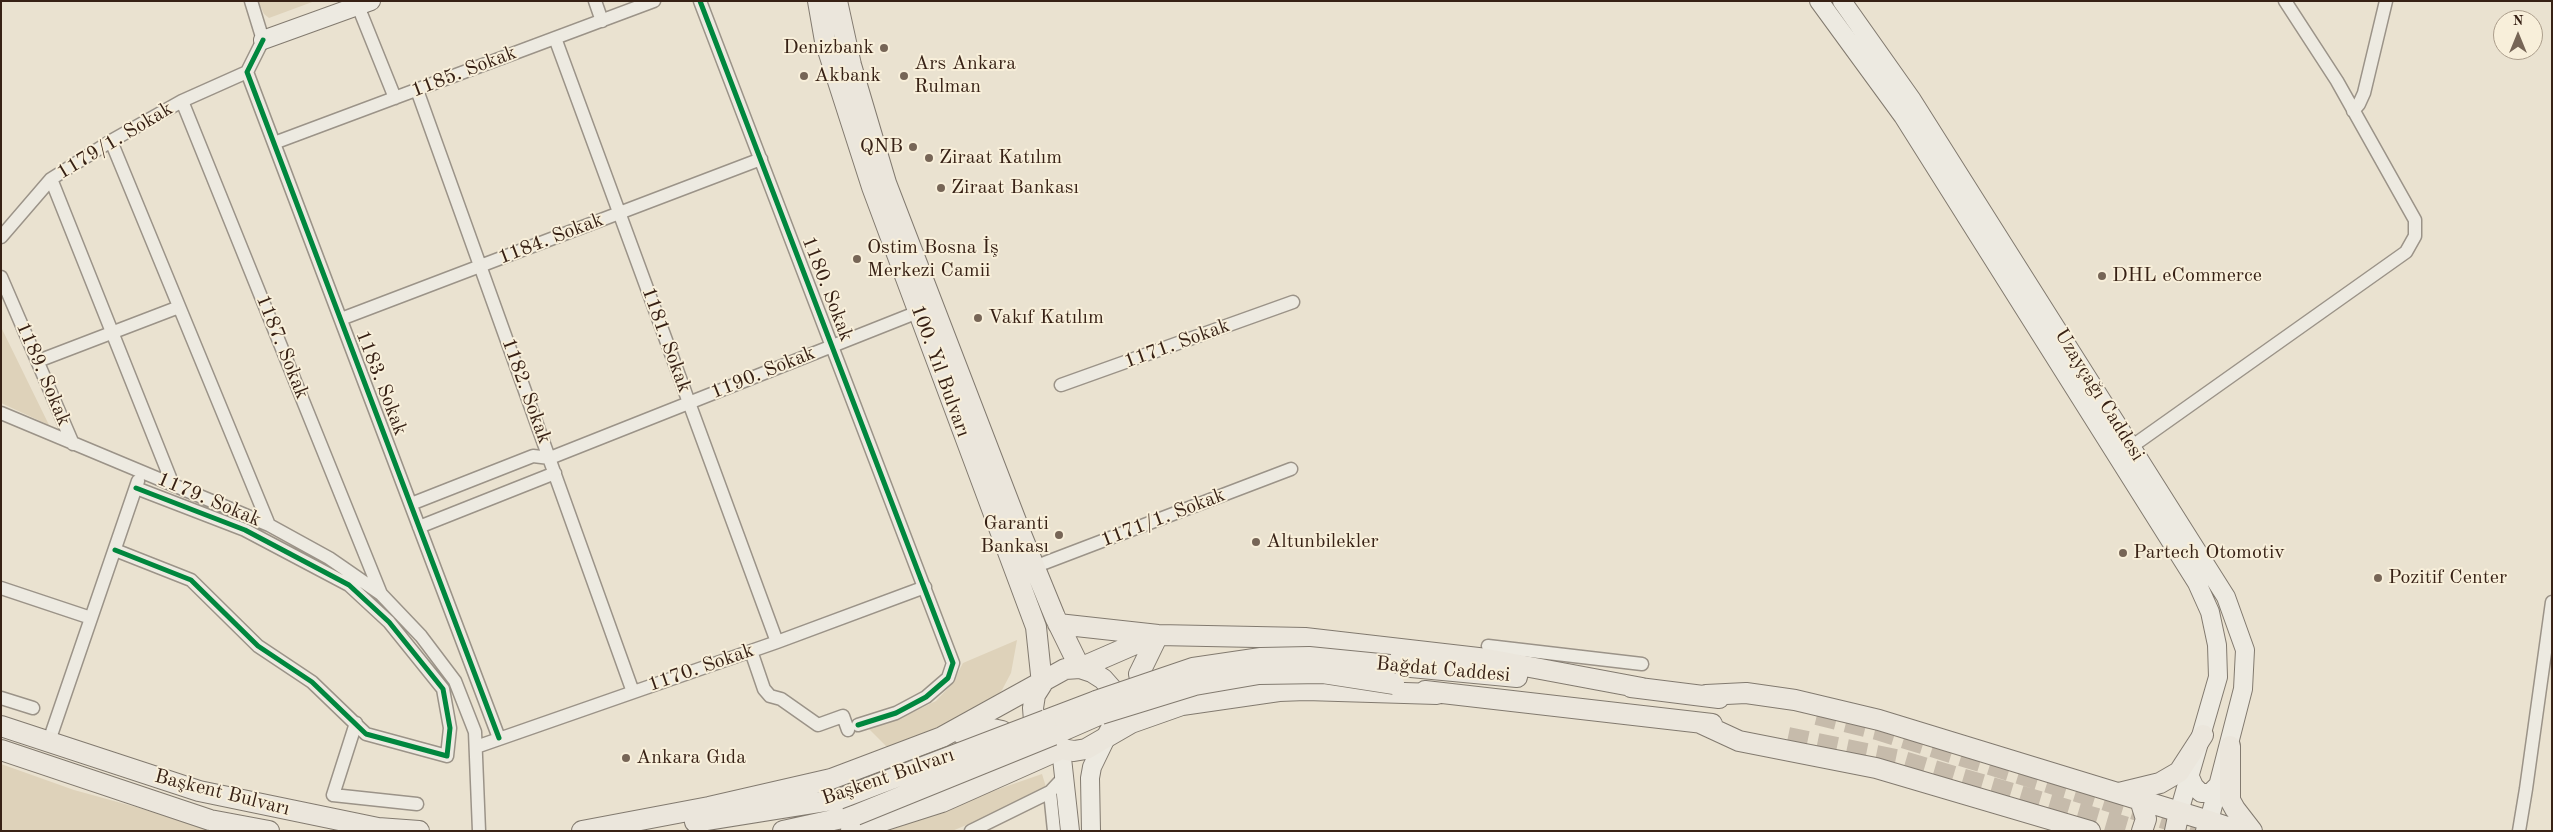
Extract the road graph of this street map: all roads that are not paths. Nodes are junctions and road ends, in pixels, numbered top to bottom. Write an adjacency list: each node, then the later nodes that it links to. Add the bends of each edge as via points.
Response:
1 (251, 1): 14 (street)
2 (595, 1): 12 (street)
3 (654, 1): 12 (street, 1185. Sokak)
4 (700, 1): 22 (street, 1180. Sokak)
5 (818, 1): 30 (main road, 100. Yıl Bulvarı, via 825,41 872,187)
6 (837, 1): 50 (main road, 100. Yıl Bulvarı, via 851,65 886,183)
7 (1819, 1): 78 (main road, Uzayçağı Caddesi, via 1903,116 2197,583 2210,612 2217,646 2218,677)
8 (1842, 1): 39 (main road, Uzayçağı Caddesi, via 1912,100)
9 (2285, 1): 19 (street)
10 (2386, 1): 19 (street, via 2364,93)
11 (365, 4): 14 (main road); 17 (street)
12 (602, 21): 13 (street, 1185. Sokak)
13 (555, 38): 16 (street, 1185. Sokak); 24 (street, 1181. Sokak)
14 (263, 40): 15 (street)
15 (248, 72): 18 (street, 1179/1. Sokak); 21 (street, 1183. Sokak)
16 (417, 90): 17 (street, 1185. Sokak); 26 (street, 1182. Sokak)
17 (395, 98): 21 (street, 1185. Sokak)
18 (182, 100): 20 (street, 1179/1. Sokak); 53 (street, 1187. Sokak)
19 (2353, 111): 39 (street, via 2415,220 2416,231 2410,248)
20 (111, 141): 23 (street, 1179/1. Sokak); 29 (street)
21 (274, 143): 31 (street, 1183. Sokak)
22 (761, 159): 24 (street, 1184. Sokak); 33 (street, 1180. Sokak)
23 (51, 179): 25 (street, 1179/1. Sokak); 32 (street)
24 (620, 213): 26 (street, 1184. Sokak); 36 (street, 1181. Sokak)
25 (1, 237)
26 (481, 266): 31 (street, 1184. Sokak); 40 (street, 1182. Sokak)
27 (1, 277): 34 (street, 1189. Sokak)
28 (1292, 302): 35 (street, 1171. Sokak)
29 (179, 306): 32 (street); 47 (street)
30 (918, 312): 33 (street, 1190. Sokak); 57 (main road, 100. Yıl Bulvarı)
31 (341, 319): 46 (street, 1183. Sokak)
32 (112, 332): 34 (street); 44 (street)
33 (832, 346): 36 (street, 1190. Sokak); 51 (street, 1180. Sokak)
34 (38, 361): 38 (street, 1189. Sokak)
35 (1061, 385)
36 (689, 402): 40 (street, 1190. Sokak); 59 (street, 1181. Sokak)
37 (1, 413): 38 (street, 1179. Sokak)
38 (73, 444): 42 (street, 1179. Sokak)
39 (2131, 448): 84 (main road, Uzayçağı Caddesi, via 2226,597 2245,650 2243,689)
40 (550, 458): 43 (street, 1182. Sokak); 46 (street, 1190. Sokak, via 533,456)
41 (1291, 469): 50 (street, 1171/1. Sokak)
42 (141, 472): 44 (street, 1179. Sokak); 45 (street)
43 (555, 473): 48 (street); 67 (street, 1182. Sokak)
44 (173, 485): 47 (street, 1179. Sokak)
45 (136, 488): 49 (street); 75 (street, via 245,530 349,585 389,622 443,689 450,728 447,756 366,734)
46 (411, 504): 48 (street, 1183. Sokak)
47 (268, 525): 53 (street, 1179. Sokak, via 329,558)
48 (420, 527): 81 (street, 1183. Sokak)
49 (114, 550): 55 (street); 75 (street, via 191,580 258,646 312,682)
50 (1034, 567): 56 (main road, 100. Yıl Bulvarı)
51 (924, 587): 59 (street, 1170. Sokak); 61 (street, 1180. Sokak, via 953,663 948,678 926,698 896,713 853,728 843,716 818,725 780,699 770,696 764,689)
52 (1, 588): 55 (street)
53 (381, 594): 85 (street, 1179. Sokak, via 421,636 454,681 475,732)
54 (2552, 602): 112 (street)
55 (91, 618): 83 (street)
56 (1058, 624): 57 (main road, via 1052,633 1044,633); 58 (main road); 63 (main road, 100. Yıl Bulvarı)
57 (1036, 627): 65 (main road, 100. Yıl Bulvarı)
58 (1158, 634): 63 (main road); 66 (main road, via 1305,638 1487,660); 72 (main road, via 1139,674 1143,695 1162,706)
59 (777, 642): 61 (street, 1170. Sokak)
60 (1488, 646): 62 (street)
61 (751, 651): 67 (street, 1170. Sokak)
62 (1642, 664)
63 (1080, 668): 65 (main road, via 1052,674); 79 (main road, via 1103,678 1113,694 1116,713)
64 (1392, 674): 66 (main road, Bağdat Caddesi); 68 (main road, Bağdat Caddesi); 77 (main road, Bağdat Caddesi, bridge, via 1309,657 1261,658 1193,668 1099,707)
65 (1042, 684): 77 (main road, via 1035,695 1034,721 1050,743); 82 (main road)
66 (1642, 688): 69 (main road, Bağdat Caddesi)
67 (633, 692): 81 (street, 1170. Sokak)
68 (1437, 694): 72 (main road, via 1288,691); 74 (main road, Bağdat Caddesi)
69 (1706, 695): 73 (main road, Bağdat Caddesi); 92 (main road, via 1746,693 1814,704 1879,720)
70 (1, 698): 71 (street)
71 (33, 708)
72 (1175, 708): 79 (main road)
73 (1793, 710)
74 (1700, 723): 80 (main road, Bağdat Caddesi); 108 (main road, via 1739,741 1876,768)
75 (356, 724): 94 (street, via 333,794)
76 (1, 726): 83 (main road, Başkent Bulvarı)
77 (1053, 734): 79 (main road, via 1074,751 1086,750); 87 (main road); 89 (main road); 96 (main road, Başkent Bulvarı, bridge); 102 (main road, Başkent Bulvarı, bridge, via 839,799 724,819)
78 (2202, 735): 88 (main road, Uzayçağı Caddesi); 92 (main road, via 2179,772 2160,782)
79 (1106, 736): 107 (main road, via 1091,772)
80 (1788, 736)
81 (499, 738): 85 (street, 1170. Sokak)
82 (942, 738): 87 (main road, via 988,728 1002,730 1018,742 1017,758); 101 (main road, via 831,779 709,808)
83 (48, 741): 99 (main road, Başkent Bulvarı, via 199,791 378,828)
84 (2230, 746): 90 (main road, Uzayçağı Caddesi); 111 (main road, via 2230,800)
85 (476, 747): 100 (street, 1179. Sokak)
86 (1, 750): 98 (main road, Başkent Bulvarı, via 210,820)
87 (1006, 774): 96 (main road, via 942,802)
88 (2190, 776): 90 (main road, via 2201,793 2210,793); 95 (main road, Uzayçağı Caddesi)
89 (1064, 777): 91 (street); 106 (main road)
90 (2219, 784): 97 (main road, Uzayçağı Caddesi)
91 (1050, 792): 104 (street); 105 (street)
92 (2119, 794): 93 (main road)
93 (2140, 800): 95 (main road); 109 (main road, via 2146,819)
94 (417, 804)
95 (2177, 822): 97 (main road)
96 (853, 823): 103 (main road, Başkent Bulvarı)
97 (2208, 826): 110 (main road)
98 (269, 831)
99 (420, 831)
100 (479, 831)
101 (582, 831)
102 (606, 831)
103 (782, 831)
104 (971, 831)
105 (1054, 831)
106 (1070, 831)
107 (1091, 831)
108 (2090, 831)
109 (2142, 831)
110 (2239, 831)
111 (2252, 831)
112 (2518, 831)

